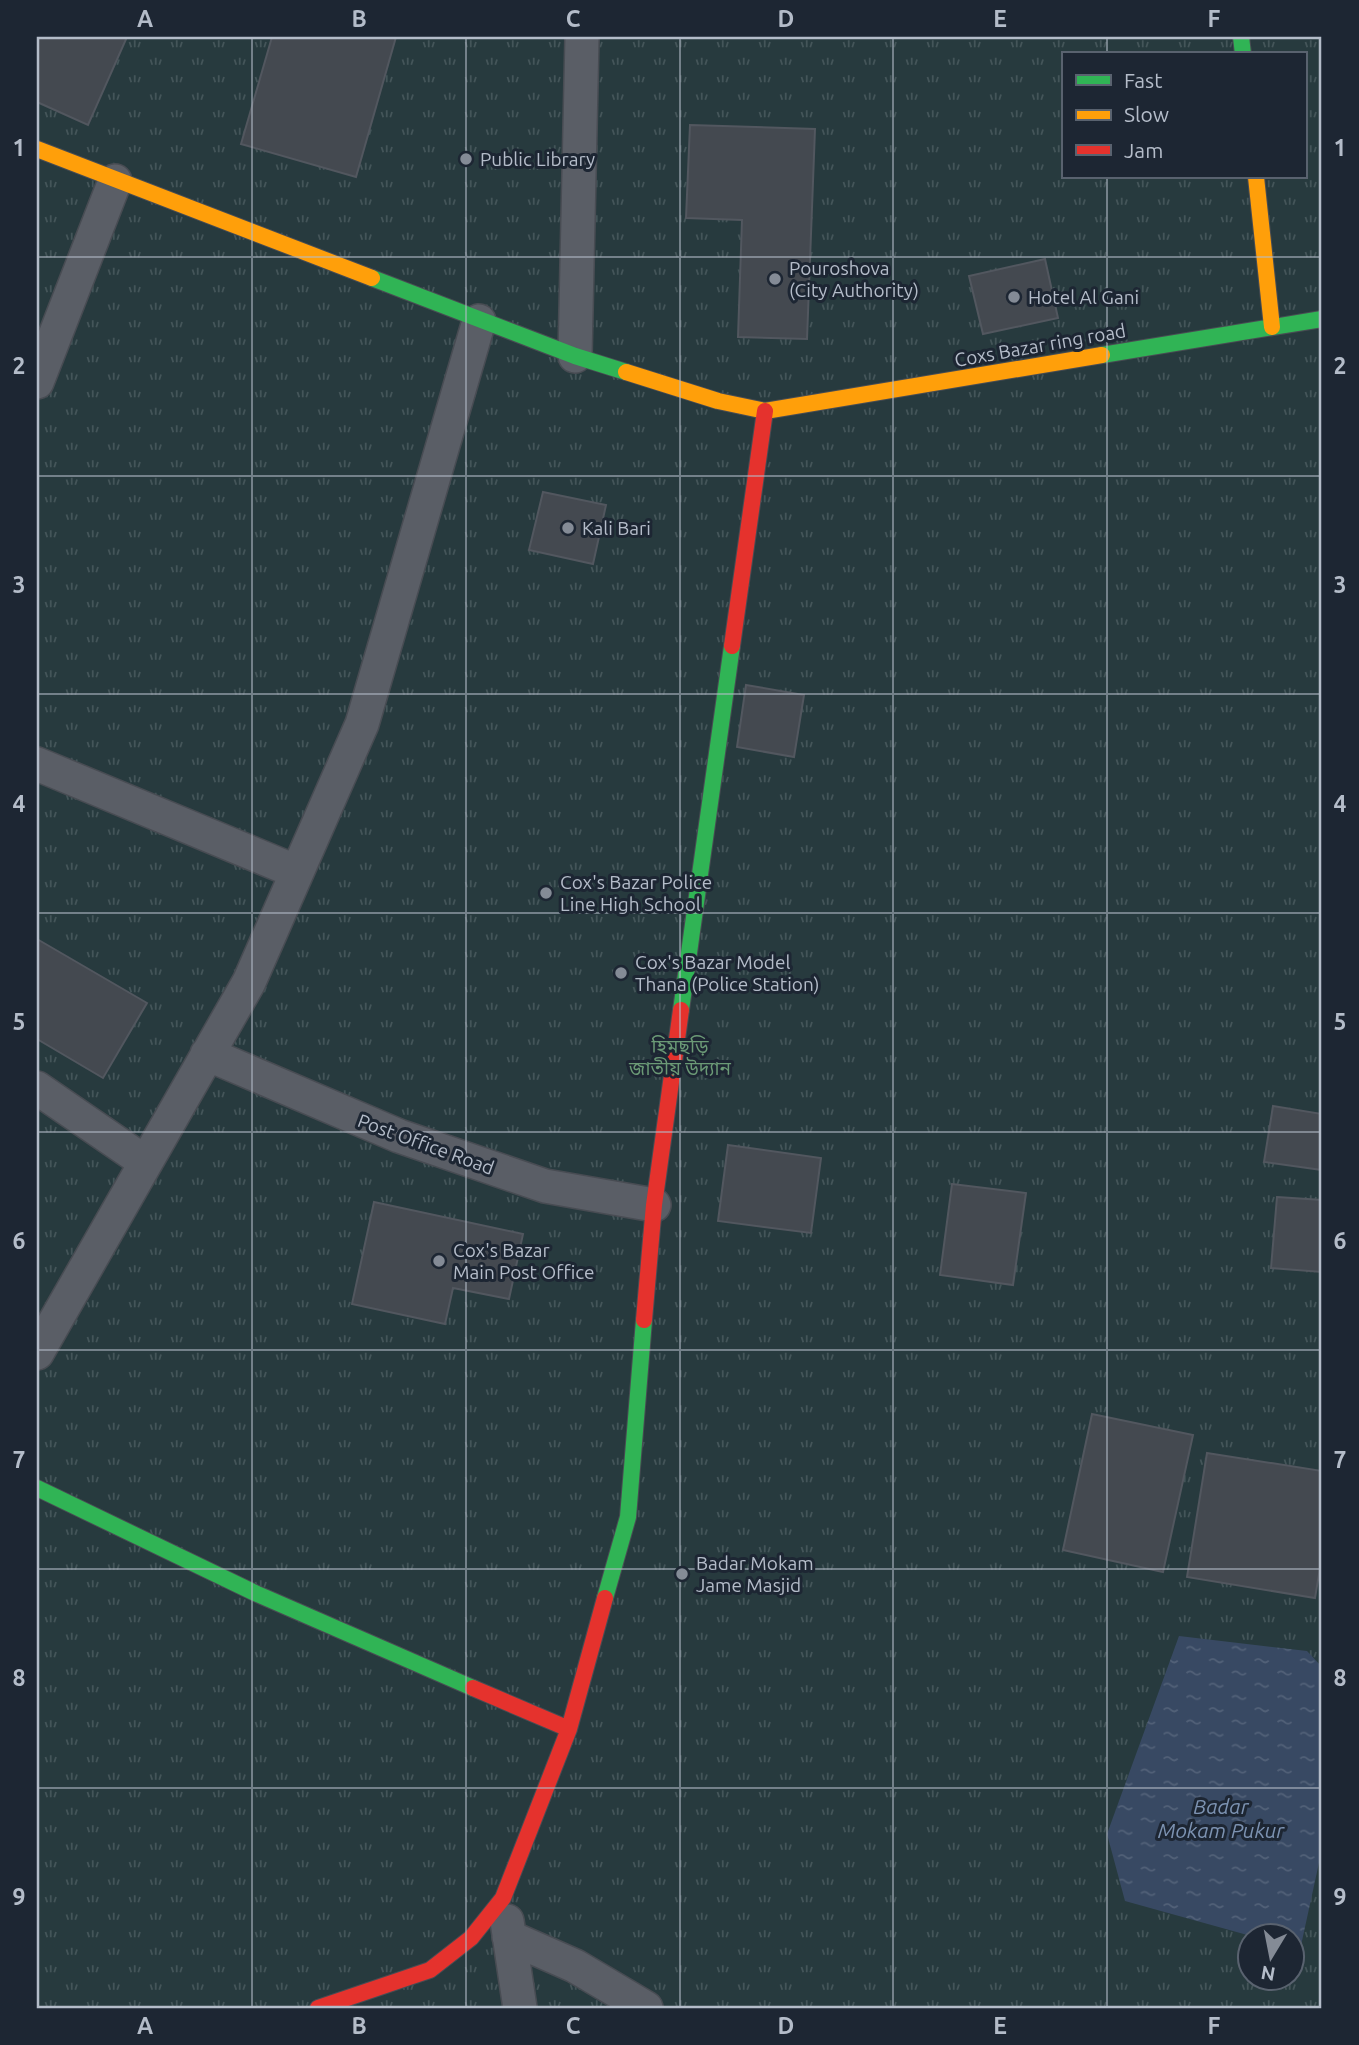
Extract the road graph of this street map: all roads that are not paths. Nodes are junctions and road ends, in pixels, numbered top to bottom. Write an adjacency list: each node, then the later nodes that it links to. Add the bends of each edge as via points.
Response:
1 (582, 37): 8 (street)
2 (37, 149): 4 (main road)
3 (1256, 178): 7 (main road)
4 (115, 181): 6 (main road); 9 (street)
5 (1322, 319): 7 (main road, Coxs Bazar ring road)
6 (479, 321): 8 (main road); 12 (street, via 362,724)
7 (1272, 327): 10 (main road, Coxs Bazar ring road)
8 (575, 356): 10 (main road)
9 (37, 382)
10 (765, 411): 16 (main road)
11 (37, 764): 12 (street)
12 (297, 872): 13 (street, via 249,982)
13 (207, 1054): 15 (street); 16 (street, Post Office Road, via 399,1136 545,1186)
14 (37, 1088): 15 (street)
15 (145, 1162): 17 (street)
16 (654, 1205): 19 (main road, via 628,1517)
17 (37, 1353)
18 (37, 1488): 19 (main road, via 255,1593)
19 (569, 1729): 20 (main road)
20 (503, 1898): 21 (street); 22 (main road, via 471,1938 430,1970)
21 (509, 1937): 23 (street); 24 (street, via 575,1966)
22 (318, 2008)
23 (520, 2008)
24 (646, 2008)

